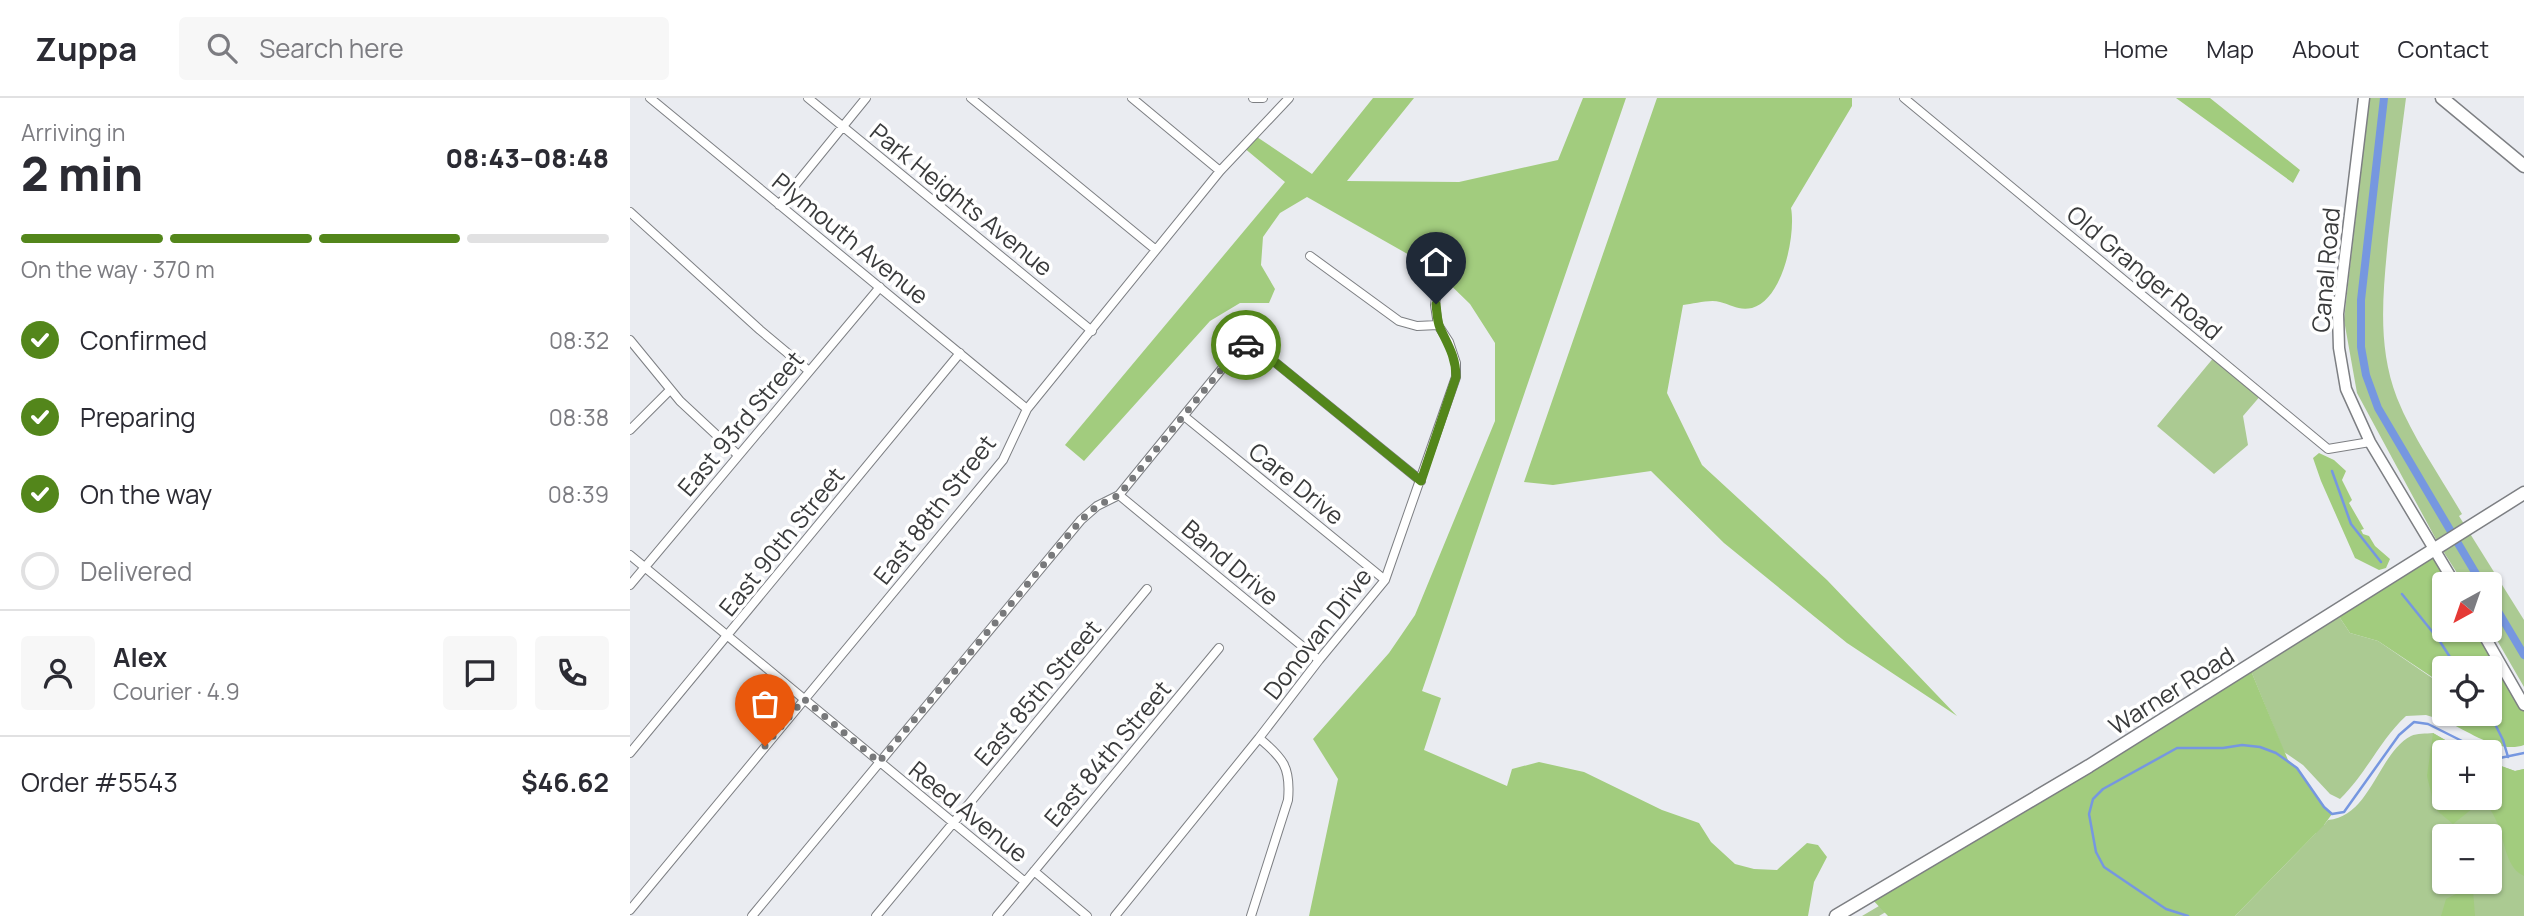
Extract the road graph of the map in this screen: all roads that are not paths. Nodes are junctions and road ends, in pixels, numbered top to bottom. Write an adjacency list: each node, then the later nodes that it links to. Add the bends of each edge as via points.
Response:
1 (650, 98): 15 (street, Plymouth Avenue)
2 (808, 98): 12 (street, Park Heights Avenue)
3 (866, 98): 12 (street)
4 (971, 98): 17 (street)
5 (1132, 98): 14 (street)
6 (1253, 98): 7 (street)
7 (1263, 98)
8 (1289, 98): 14 (street, East 88th Street)
9 (1904, 98): 30 (street, Old Granger Road, via 2328,449)
10 (2364, 98): 30 (street, Canal Road, via 2338,313 2346,389)
11 (2442, 98): 13 (main road)
12 (843, 127): 15 (street); 22 (street, Park Heights Avenue)
13 (2524, 166)
14 (1220, 171): 17 (street, East 88th Street)
15 (779, 205): 19 (street, Plymouth Avenue)
16 (630, 212): 25 (street)
17 (1156, 250): 22 (street, East 88th Street)
18 (1310, 256): 21 (street, via 1399,321)
19 (880, 287): 24 (street, Plymouth Avenue); 25 (street, East 93rd Street)
20 (1437, 291): 21 (street, Donovan Drive)
21 (1438, 325): 32 (street, Donovan Drive, via 1449,342 1456,377)
22 (1092, 331): 27 (street, East 88th Street)
23 (630, 340): 26 (street)
24 (960, 353): 27 (street, Plymouth Avenue); 42 (street, East 90th Street)
25 (809, 371): 31 (street, East 93rd Street)
26 (670, 390): 29 (street); 31 (street)
27 (1027, 409): 46 (street, East 88th Street, via 1003,460)
28 (1184, 416): 32 (street, via 1238,349 1248,344); 34 (street); 39 (street, Care Drive)
29 (630, 430)
30 (2370, 442): 35 (street, Canal Road)
31 (738, 456): 37 (street, East 93rd Street)
32 (1421, 481): 39 (street, Donovan Drive)
33 (2524, 493): 35 (main road, Warner Road)
34 (1119, 495): 45 (street, Band Drive); 50 (street, via 1081,520)
35 (2438, 548): 38 (street, Canal Road); 61 (main road, Warner Road, via 2089,766)
36 (630, 555): 37 (street, Reed Avenue)
37 (645, 568): 40 (street, East 93rd Street); 42 (street, Reed Avenue)
38 (2449, 572)
39 (1385, 580): 45 (street, Donovan Drive)
40 (630, 585)
41 (1147, 589): 51 (street, East 85th Street)
42 (728, 635): 46 (street, Reed Avenue); 49 (street, East 90th Street)
43 (2488, 642): 47 (street)
44 (1219, 648): 52 (street, East 84th Street)
45 (1319, 660): 48 (street, Donovan Drive)
46 (804, 699): 50 (street, Reed Avenue); 54 (street, East 88th Street)
47 (2524, 705)
48 (1259, 738): 59 (street, Donovan Drive); 60 (street, via 1278,754 1289,783)
49 (630, 753)
50 (879, 762): 51 (street, Reed Avenue); 55 (street)
51 (952, 824): 53 (street, Reed Avenue); 56 (street, East 85th Street)
52 (1034, 872): 53 (street, East 84th Street); 58 (street, Reed Avenue)
53 (1025, 882): 57 (street, East 84th Street)
54 (630, 910)
55 (752, 916)
56 (876, 916)
57 (997, 916)
58 (1087, 916)
59 (1115, 916)
60 (1251, 916)
61 (1836, 916)

